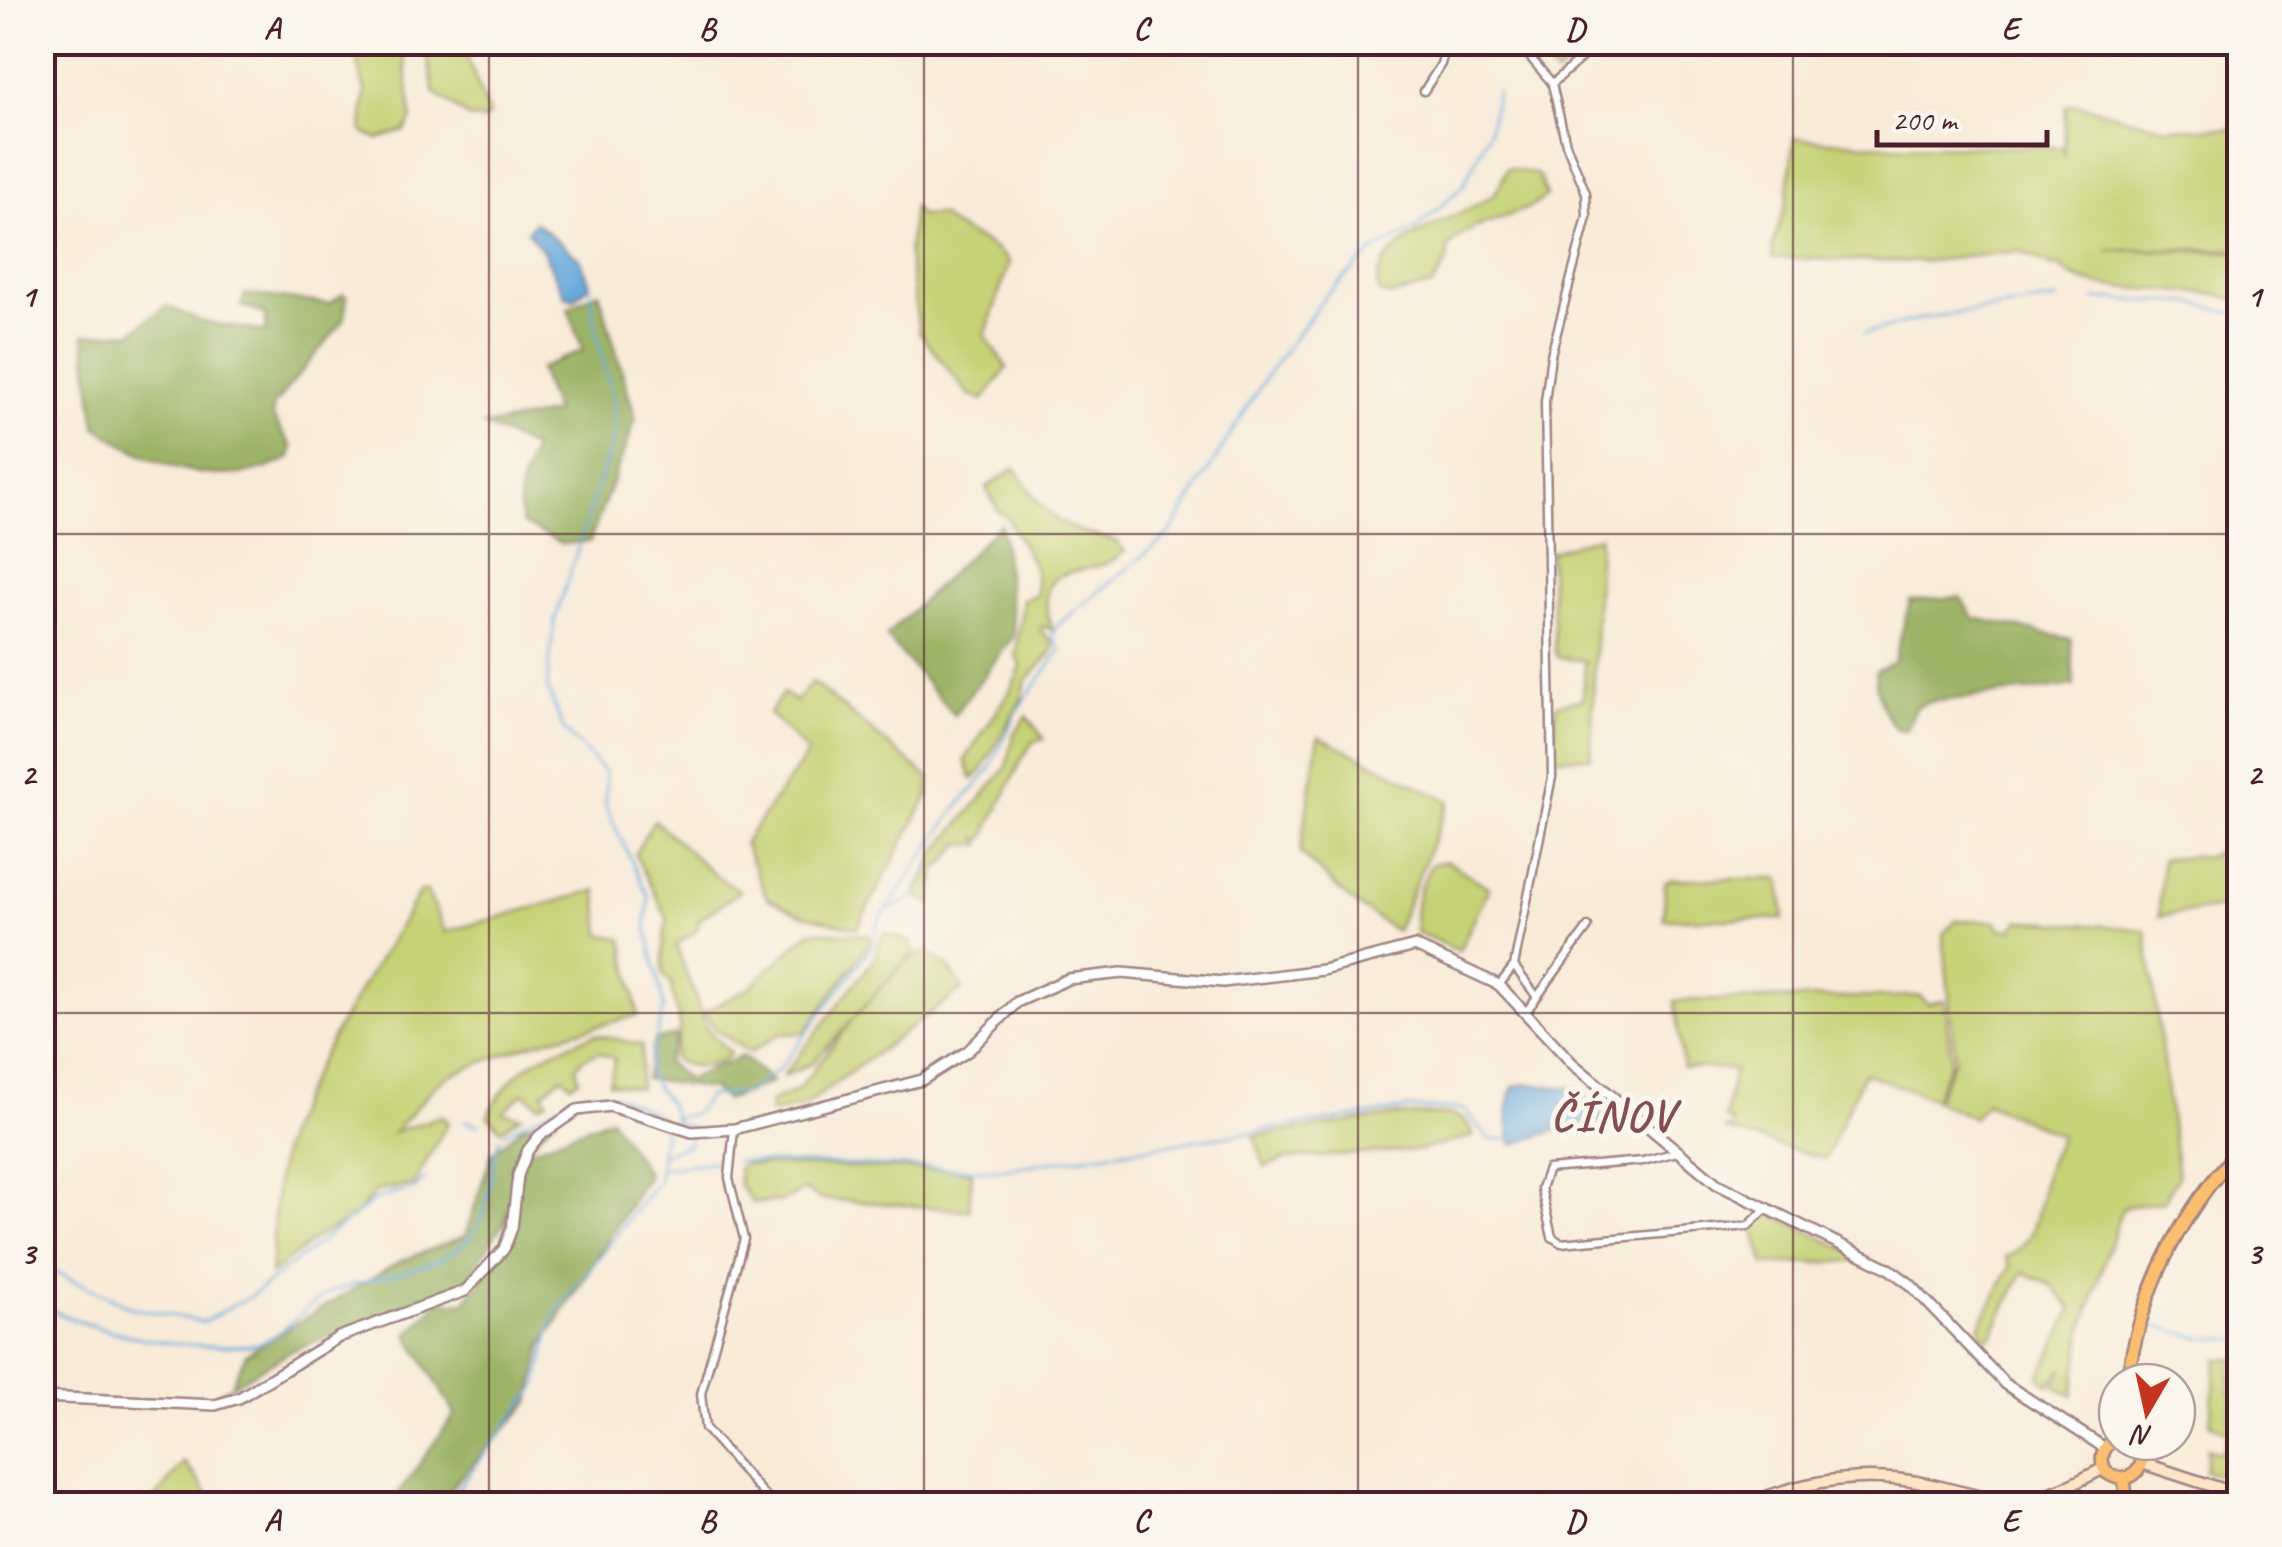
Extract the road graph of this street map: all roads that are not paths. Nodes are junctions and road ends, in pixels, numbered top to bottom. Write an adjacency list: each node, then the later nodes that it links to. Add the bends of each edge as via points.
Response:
1 (1447, 42): 5 (street)
2 (1517, 42): 4 (street)
3 (1599, 42): 4 (street)
4 (1552, 84): 7 (street, via 1586,192 1587,217 1545,402 1552,777)
5 (1424, 91)
6 (1588, 927): 9 (street)
7 (1514, 966): 8 (street); 9 (street)
8 (1498, 985): 10 (street); 11 (street, via 1415,946 1323,970 1223,982 1086,975 1017,1002 968,1051 922,1080)
9 (1537, 997): 10 (street)
10 (1526, 1012): 13 (street, via 1572,1064)
11 (734, 1129): 17 (street, via 671,1129 597,1105 559,1121 522,1162 504,1249 466,1291 339,1337 239,1398 194,1407); 26 (street, via 729,1178 744,1240 701,1412 705,1428)
12 (2240, 1149): 15 (main road, via 2194,1205 2163,1261)
13 (1677, 1152): 14 (street, via 1718,1184); 14 (street, via 1548,1169 1541,1188 1552,1237 1561,1243 1748,1226)
14 (1768, 1208): 20 (street, via 1888,1268 2006,1384)
15 (2131, 1362)
16 (2240, 1364): 18 (street)
17 (42, 1397)
18 (2238, 1405): 19 (street)
19 (2236, 1420)
20 (2097, 1443)
21 (2104, 1462): 23 (main road)
22 (2142, 1464): 24 (main road); 25 (main road)
23 (2104, 1468): 24 (main road); 29 (main road, via 2041,1496 1997,1499 1855,1477)
24 (2124, 1479): 30 (main road)
25 (2240, 1495)
26 (772, 1504)
27 (1345, 1504): 28 (main road)
28 (1414, 1504)
29 (1748, 1504)
30 (2127, 1504)

